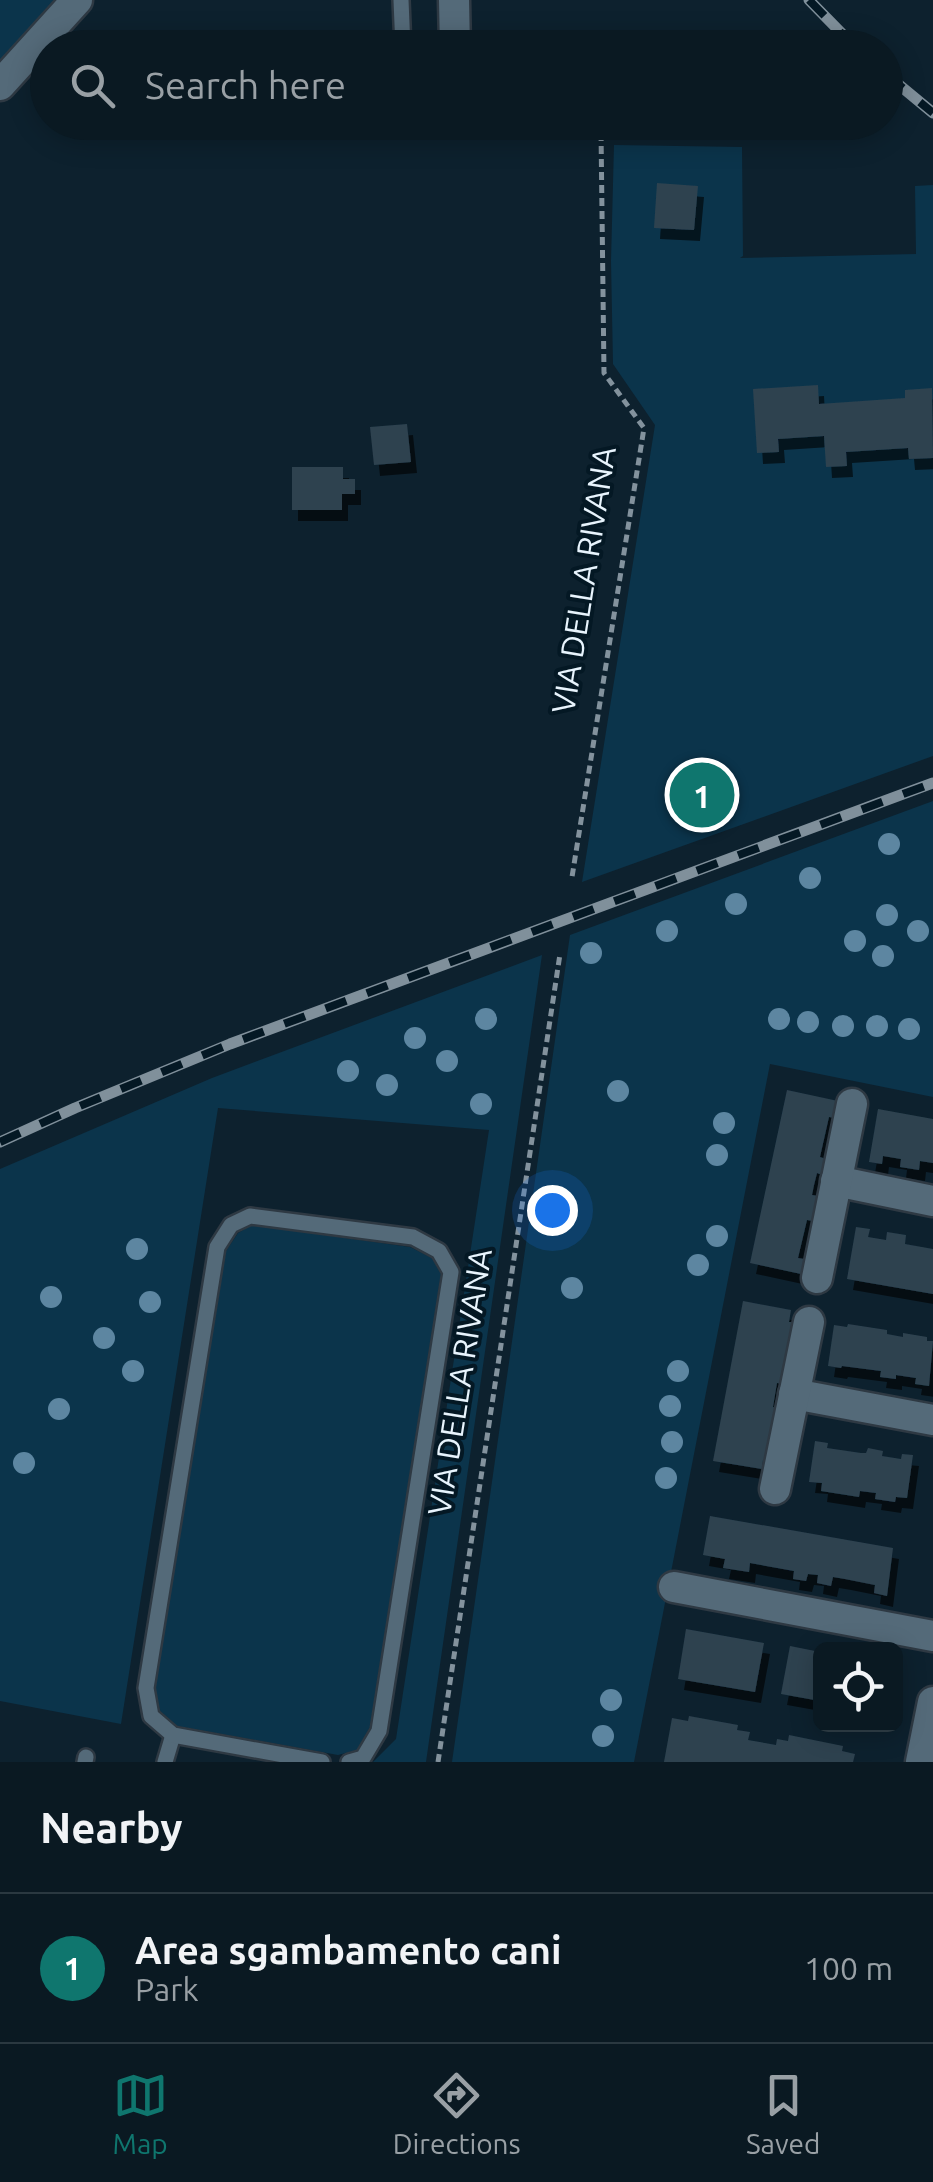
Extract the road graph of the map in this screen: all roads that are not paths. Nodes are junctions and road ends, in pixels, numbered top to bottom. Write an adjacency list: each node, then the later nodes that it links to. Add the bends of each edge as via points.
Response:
1 (77, 0): 4 (street)
2 (402, 0): 5 (lane)
3 (454, 0): 6 (street)
4 (50, 30)
5 (403, 30)
6 (455, 30)
7 (30, 52): 8 (street)
8 (0, 85)
9 (852, 1104): 10 (street)
10 (836, 1181): 11 (street); 12 (street)
11 (933, 1201)
12 (817, 1278)
13 (809, 1322): 14 (street)
14 (794, 1394): 15 (street); 16 (street)
15 (933, 1420)
16 (775, 1489)
17 (674, 1587): 18 (street)
18 (933, 1636)
19 (933, 1702): 24 (street)
20 (173, 1735): 21 (lane); 22 (lane); 23 (lane, via 151,1716 146,1688 217,1247 231,1225 250,1216 413,1238 439,1251 451,1272 380,1731 363,1758)
21 (165, 1762)
22 (322, 1762)
23 (348, 1762)
24 (921, 1762)

